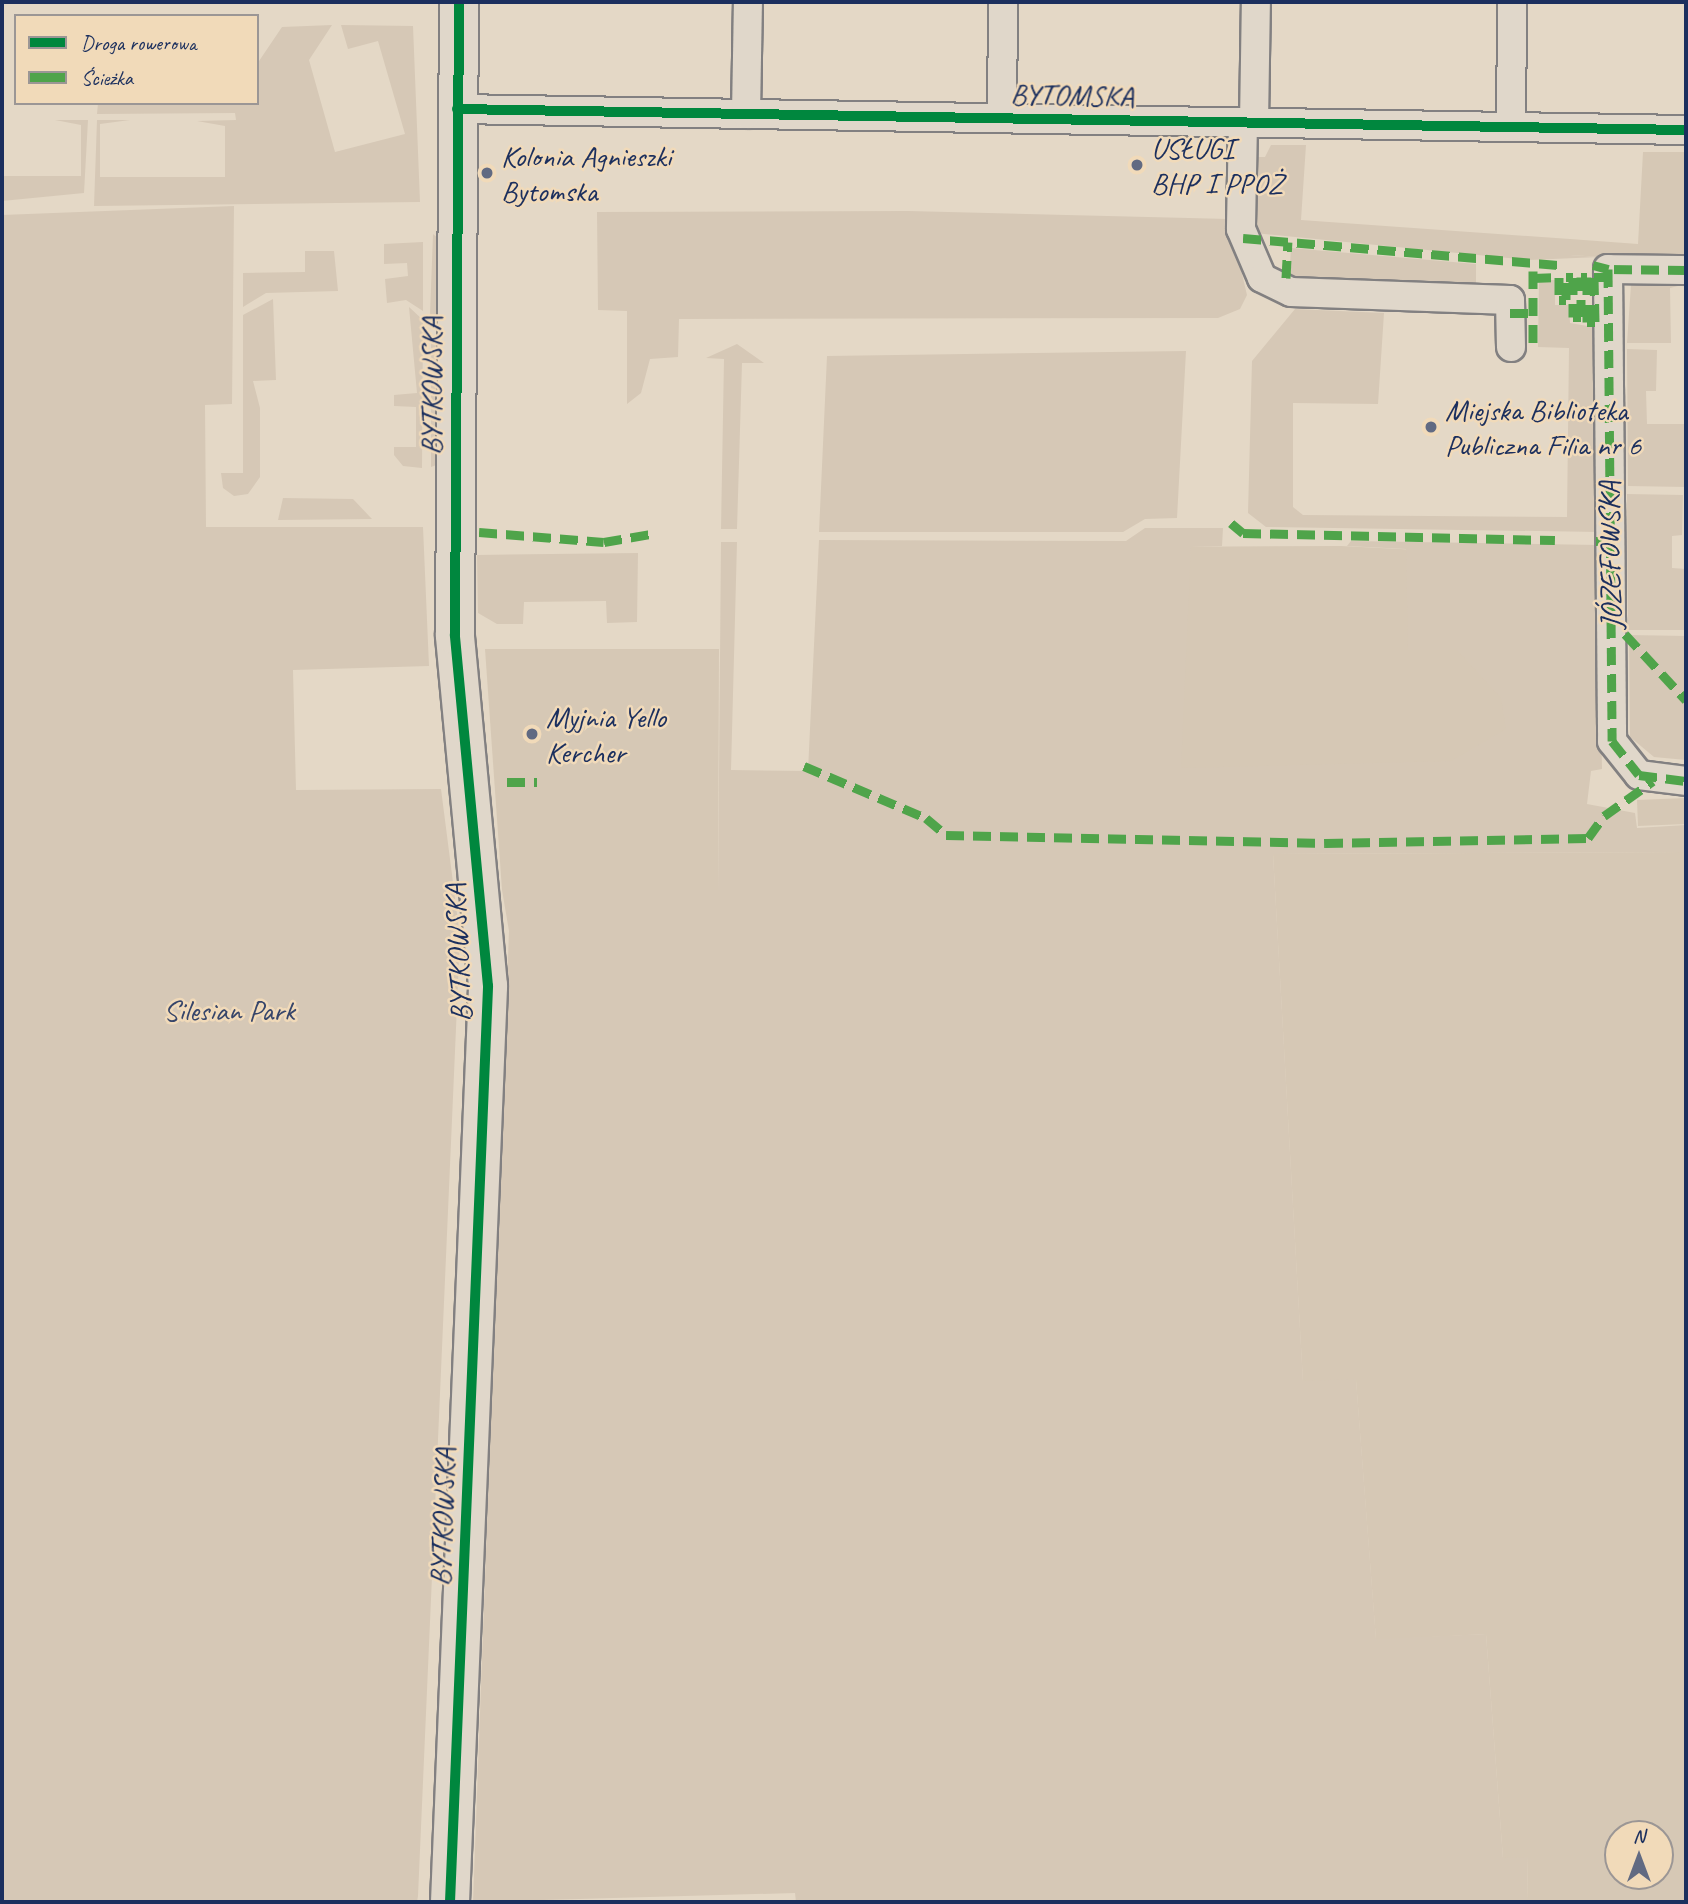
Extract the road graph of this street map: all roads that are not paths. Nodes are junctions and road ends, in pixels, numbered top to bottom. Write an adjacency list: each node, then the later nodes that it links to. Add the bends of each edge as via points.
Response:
1 (459, 2): 6 (street, BYTKOWSKA)
2 (748, 2): 7 (street)
3 (1003, 2): 8 (street)
4 (1256, 2): 9 (street)
5 (1512, 2): 10 (street)
6 (457, 109): 7 (street, BYTOMSKA); 15 (street, BYTKOWSKA, via 455,635 488,986)
7 (746, 114): 8 (street, BYTOMSKA)
8 (1002, 118): 9 (street, BYTOMSKA)
9 (1248, 123): 10 (street, BYTOMSKA); 13 (street, via 1241,229 1262,278 1291,292 1510,300)
10 (1511, 126): 11 (street, BYTOMSKA)
11 (1686, 130)
12 (1686, 270): 14 (street, JÓZEFOWSKA, via 1608,269 1612,741 1639,775)
13 (1511, 347)
14 (1686, 781)
15 (450, 1902)

